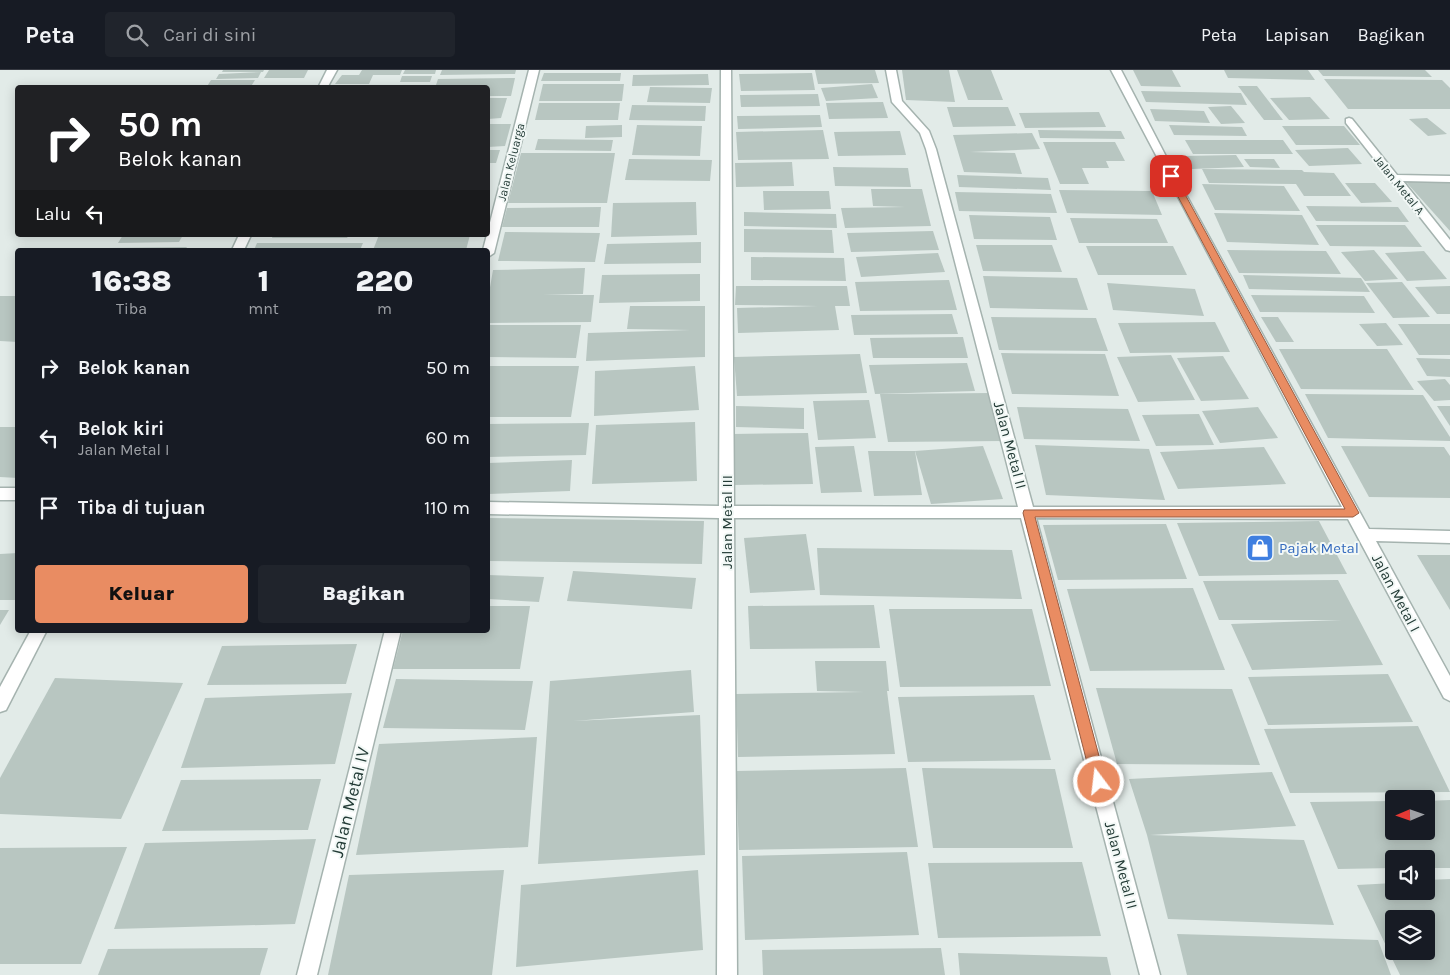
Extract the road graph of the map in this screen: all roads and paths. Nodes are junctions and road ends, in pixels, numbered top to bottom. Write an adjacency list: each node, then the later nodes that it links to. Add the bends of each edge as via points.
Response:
1 (332, 70): 6 (street)
2 (534, 70): 10 (street, Jalan Keluarga)
3 (726, 70): 15 (street, Jalan Metal III)
4 (891, 70): 16 (street, Jalan Metal II, via 897,102 925,133 931,149)
5 (1116, 70): 17 (street, Jalan Metal I)
6 (324, 85)
7 (1349, 121): 8 (street, Jalan Metal A)
8 (1393, 178): 9 (street); 11 (street, Jalan Metal A)
9 (1450, 179)
10 (489, 248)
11 (1450, 248)
12 (0, 494): 13 (street)
13 (15, 494)
14 (490, 508): 15 (street)
15 (727, 512): 16 (street); 25 (street, Jalan Metal III)
16 (1028, 513): 17 (street); 26 (street, Jalan Metal II)
17 (1353, 513): 18 (street, Jalan Metal I)
18 (1366, 535): 19 (street); 22 (street, Jalan Metal I)
19 (1450, 537)
20 (37, 633): 23 (street)
21 (392, 633): 24 (street, Jalan Metal IV)
22 (1450, 693)
23 (0, 704)
24 (308, 975)
25 (727, 975)
26 (1150, 975)

